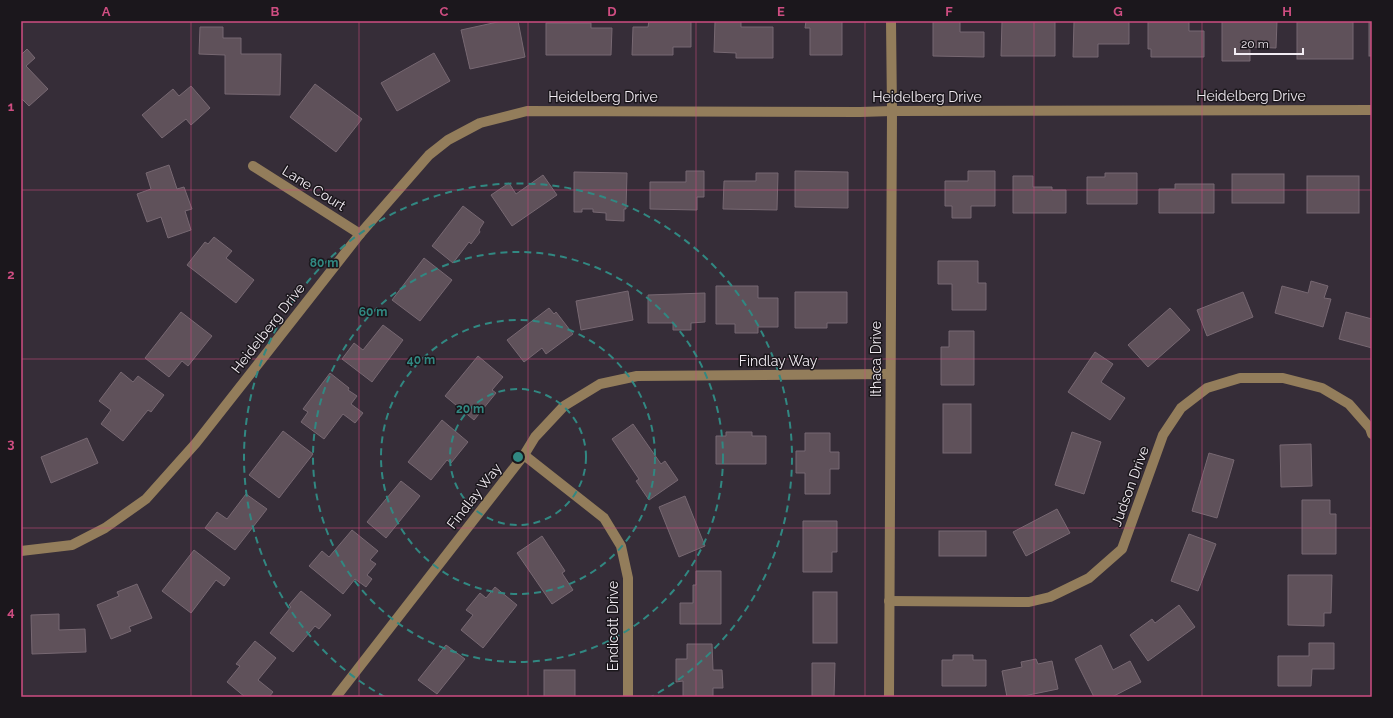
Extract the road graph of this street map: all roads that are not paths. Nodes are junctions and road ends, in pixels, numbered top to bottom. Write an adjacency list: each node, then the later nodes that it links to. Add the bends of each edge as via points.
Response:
1 (891, 21): 3 (street, Ithaca Drive)
2 (1372, 110): 3 (street, Heidelberg Drive)
3 (892, 111): 5 (street, Heidelberg Drive, via 527,111 480,123 448,140 429,155); 6 (street, Ithaca Drive)
4 (253, 166): 5 (street, Lane Court)
5 (360, 234): 9 (street, Heidelberg Drive, via 196,443 146,499 106,528 72,545)
6 (890, 374): 8 (street, Findlay Way, via 637,376 600,384 564,406 535,437); 10 (street, Ithaca Drive)
7 (1372, 434): 10 (street, Judson Drive, via 1368,425 1349,404 1322,388 1283,378 1240,378 1207,388 1181,408 1163,435 1122,549 1089,578 1050,597 1029,602)
8 (524, 455): 11 (street, Findlay Way); 12 (street, Endicott Drive, via 604,518 621,546 628,578)
9 (21, 551)
10 (889, 601): 13 (street, Ithaca Drive)
11 (336, 697)
12 (628, 697)
13 (889, 697)

